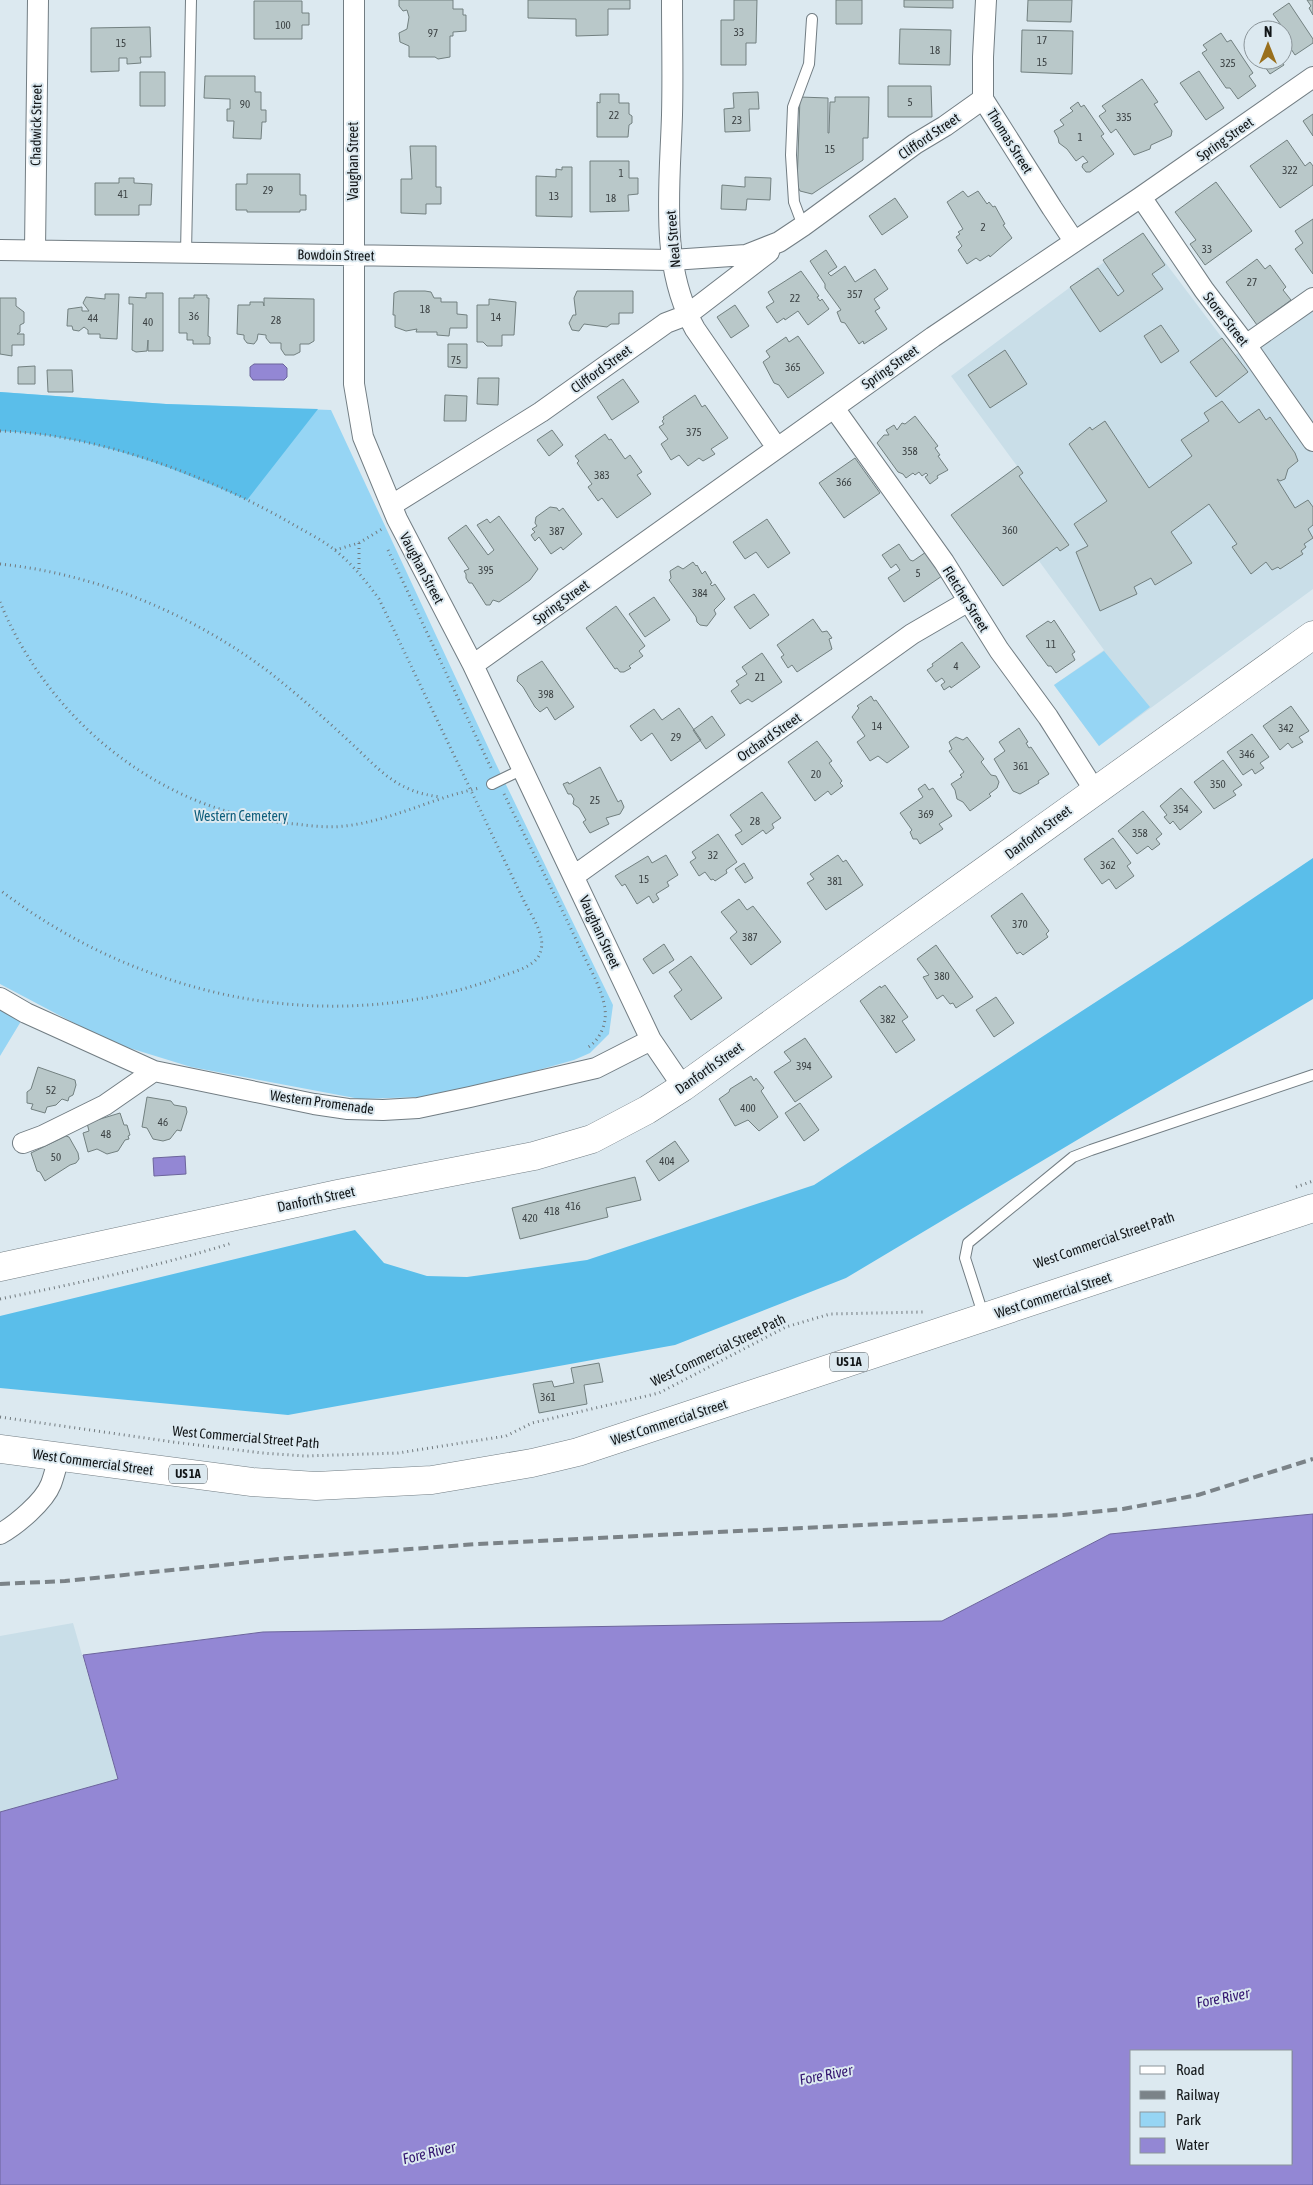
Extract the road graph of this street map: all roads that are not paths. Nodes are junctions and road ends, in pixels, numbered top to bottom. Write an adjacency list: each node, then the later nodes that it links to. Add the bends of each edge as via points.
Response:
1 (38, 0): 13 (street, Chadwick Street)
2 (191, 0): 14 (lane)
3 (354, 0): 15 (street, Vaughan Street)
4 (672, 0): 16 (street, Neal Street, via 669,226)
5 (986, 0): 8 (street, Thomas Street)
6 (812, 19): 10 (lane, via 809,64 793,106 791,155 794,202)
7 (1313, 77): 9 (street, Spring Street)
8 (984, 99): 10 (street, Clifford Street, via 915,144); 11 (street, Thomas Street)
9 (1141, 197): 11 (street, Spring Street); 19 (street, Storer Street)
10 (803, 226): 16 (street, Clifford Street, via 779,242 746,254); 18 (street, Clifford Street)
11 (1074, 241): 20 (street, Spring Street)
12 (0, 250): 13 (street, Bowdoin Street)
13 (35, 250): 14 (street, Bowdoin Street)
14 (186, 252): 15 (street, Bowdoin Street)
15 (353, 255): 16 (street, Bowdoin Street); 23 (street, Vaughan Street, via 356,392 363,437)
16 (672, 260): 18 (street, Neal Street)
17 (1313, 298): 19 (street)
18 (687, 315): 22 (street, Neal Street); 23 (street, Clifford Street, via 666,323)
19 (1246, 345): 21 (street, Storer Street)
20 (834, 408): 22 (street, Spring Street); 24 (street, Fletcher Street, via 938,555)
21 (1313, 441)
22 (777, 448): 26 (street, Spring Street)
23 (395, 512): 26 (street, Vaughan Street)
24 (967, 602): 29 (street, Fletcher Street, via 1048,717); 30 (street, Orchard Street, via 912,634)
25 (1313, 635): 29 (street, Danforth Street)
26 (473, 664): 27 (street, Vaughan Street)
27 (523, 769): 28 (lane); 30 (street, Vaughan Street)
28 (495, 783)
29 (1094, 791): 35 (street, Danforth Street)
30 (574, 876): 32 (street, Vaughan Street)
31 (0, 998): 33 (street, Western Promenade)
32 (651, 1040): 33 (street, Western Promenade, via 596,1068 418,1108 348,1109); 35 (street, Vaughan Street)
33 (154, 1071): 36 (street, via 105,1105)
34 (1313, 1075): 39 (lane, via 1073,1158 968,1243 965,1258)
35 (683, 1087): 38 (street, Danforth Street, via 592,1139 534,1156 338,1194)
36 (23, 1143)
37 (1313, 1208): 39 (street, West Commercial Street / US 1A)
38 (0, 1267)
39 (984, 1318): 41 (street, West Commercial Street / US 1A, via 578,1452 432,1480 325,1485 270,1483)
40 (0, 1450): 41 (street, West Commercial Street / US 1A)
41 (59, 1458): 42 (street, via 50,1486 34,1507)
42 (0, 1534)

